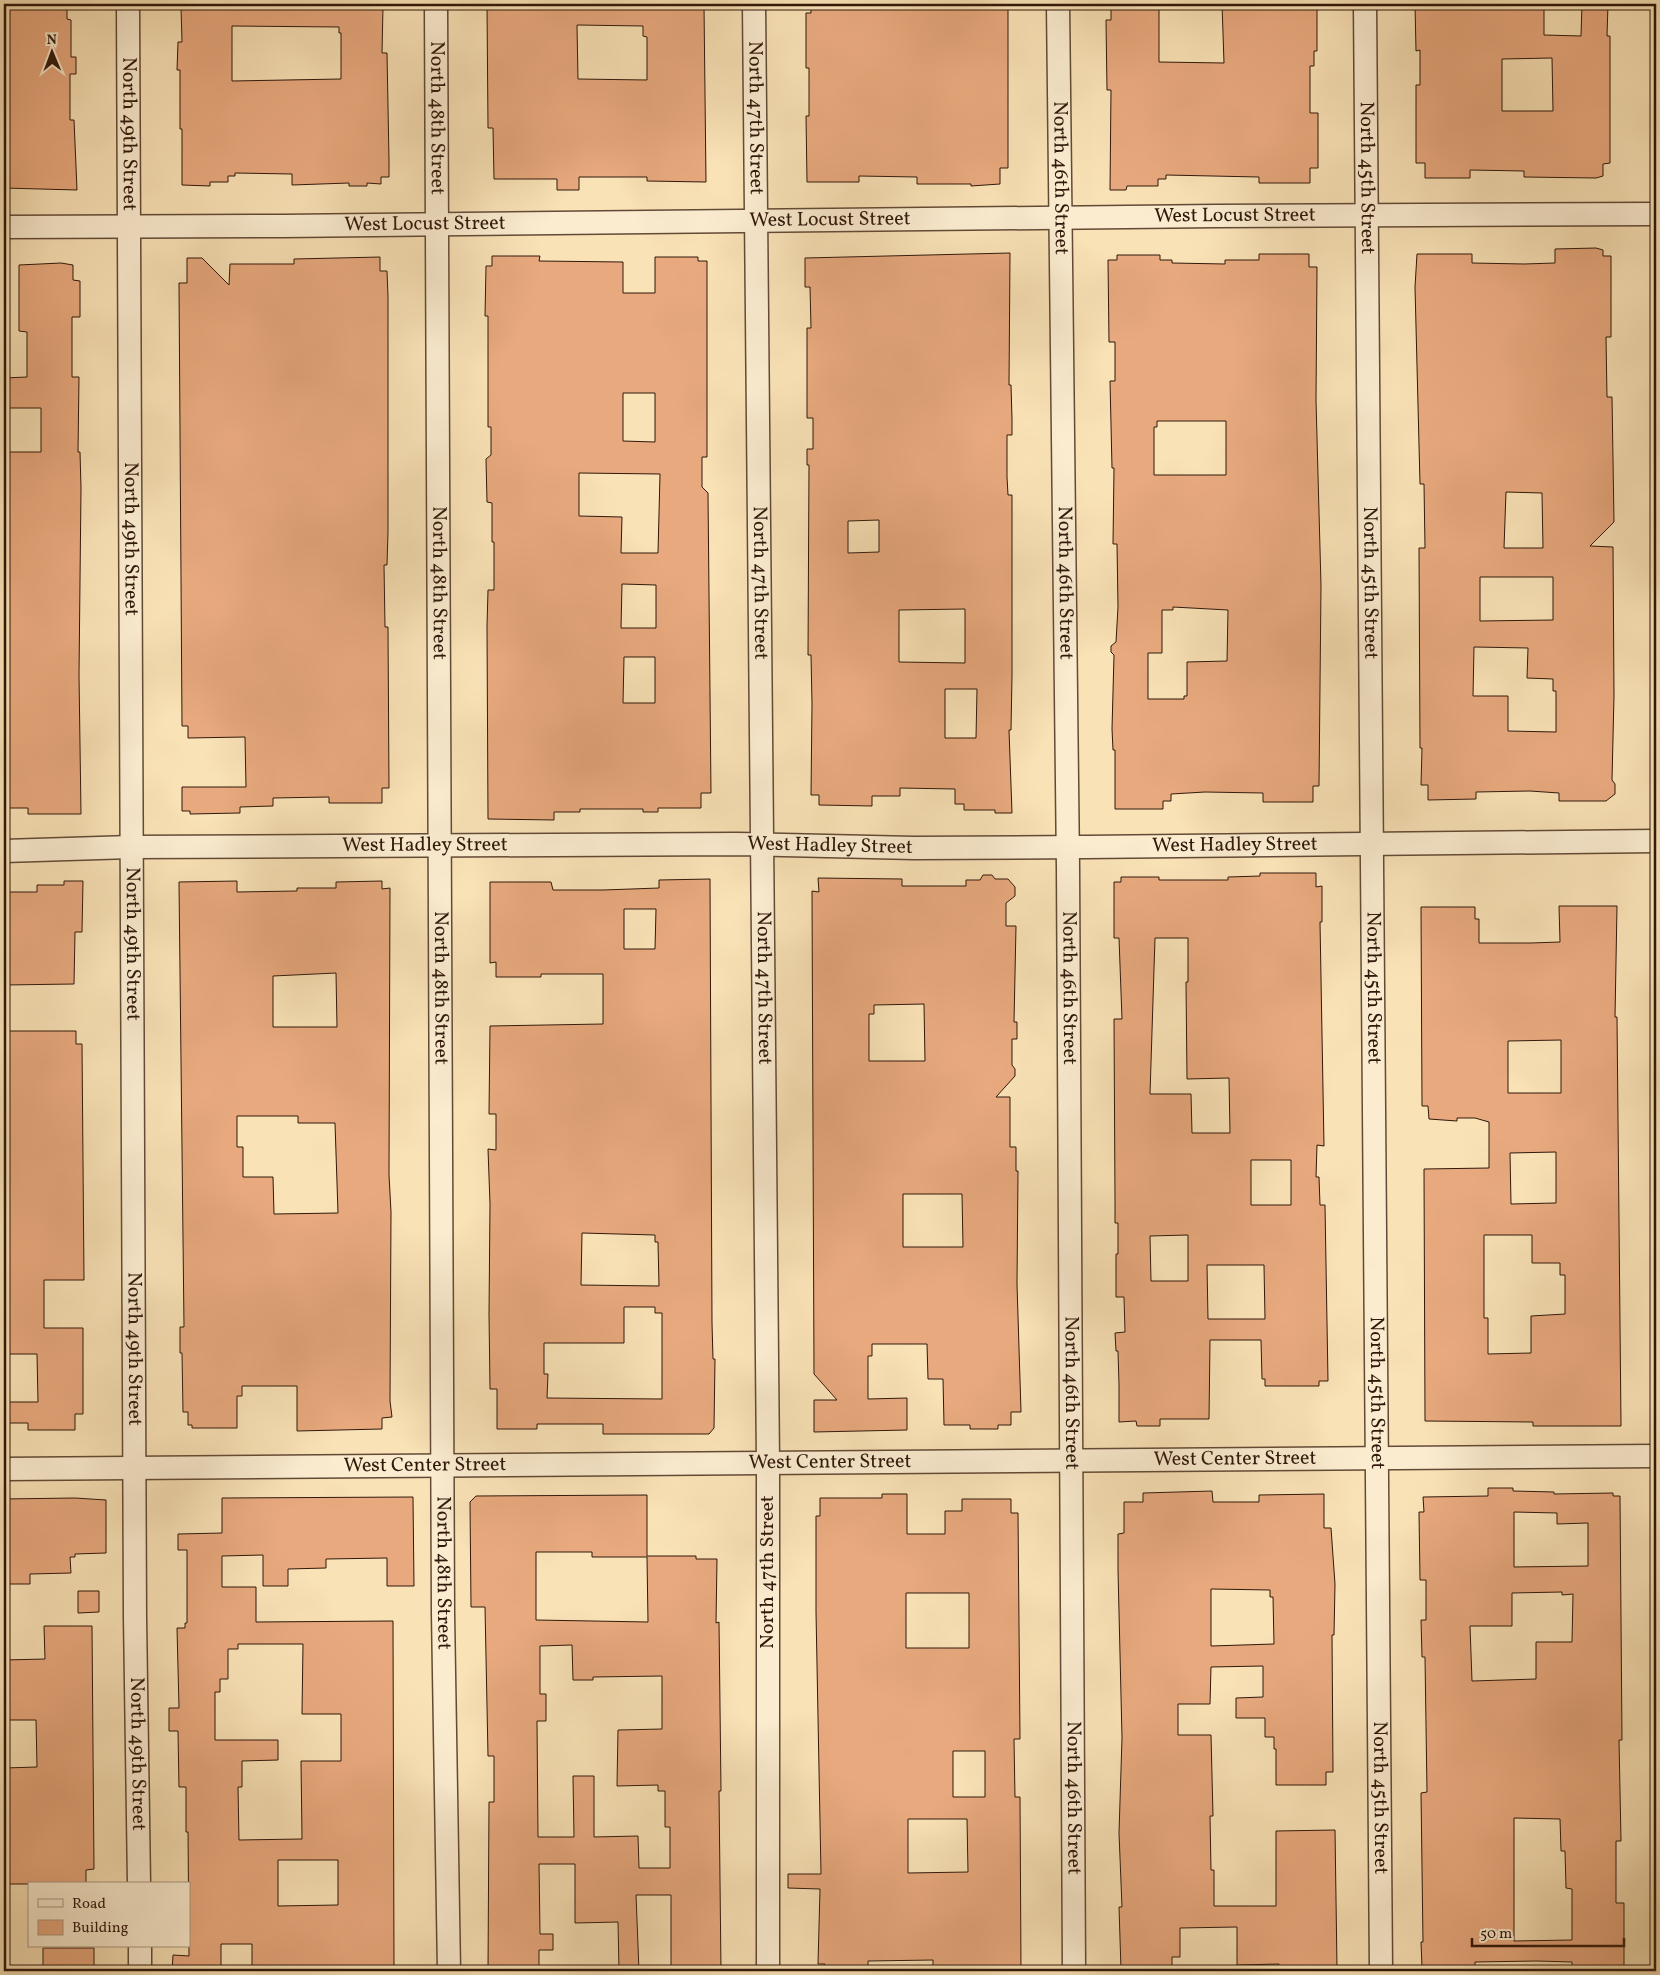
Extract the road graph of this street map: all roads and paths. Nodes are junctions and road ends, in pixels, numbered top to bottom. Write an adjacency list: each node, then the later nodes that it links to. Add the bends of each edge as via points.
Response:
1 (128, 4): 11 (street, North 49th Street)
2 (436, 4): 10 (street, North 48th Street)
3 (754, 4): 9 (street, North 47th Street)
4 (1058, 4): 8 (street, North 46th Street)
5 (1365, 4): 7 (street, North 45th Street)
6 (1656, 214): 7 (street, West Locust Street)
7 (1366, 217): 8 (street, West Locust Street); 15 (street, North 45th Street)
8 (1060, 218): 9 (street, West Locust Street); 18 (street, North 46th Street)
9 (754, 221): 10 (street, West Locust Street); 14 (street, North 47th Street)
10 (436, 223): 11 (street, West Locust Street); 17 (street, North 48th Street)
11 (127, 226): 12 (street, West Locust Street); 16 (street, North 49th Street)
12 (4, 227)
13 (1656, 841): 15 (street, West Hadley Street)
14 (763, 844): 17 (street, West Hadley Street); 18 (street, West Hadley Street, via 914,848); 23 (street, North 47th Street)
15 (1372, 844): 18 (street, West Hadley Street); 21 (street, North 45th Street)
16 (132, 847): 17 (street, West Hadley Street); 19 (street, West Hadley Street); 25 (street, North 49th Street)
17 (441, 847): 24 (street, North 48th Street)
18 (1067, 847): 22 (street, North 46th Street)
19 (4, 852)
20 (1656, 1456): 21 (street, West Center Street)
21 (1378, 1458): 22 (street, West Center Street); 33 (street, North 45th Street)
22 (1071, 1460): 23 (street, West Center Street); 32 (street, North 46th Street)
23 (768, 1463): 24 (street, West Center Street); 31 (street, North 47th Street)
24 (444, 1466): 25 (street, West Center Street); 30 (street, North 48th Street)
25 (135, 1468): 26 (street, West Center Street); 27 (street, North 49th Street)
26 (4, 1469)
27 (139, 1882)
28 (140, 1948): 29 (street)
29 (140, 1971)
30 (448, 1971)
31 (768, 1971)
32 (1074, 1971)
33 (1381, 1971)

